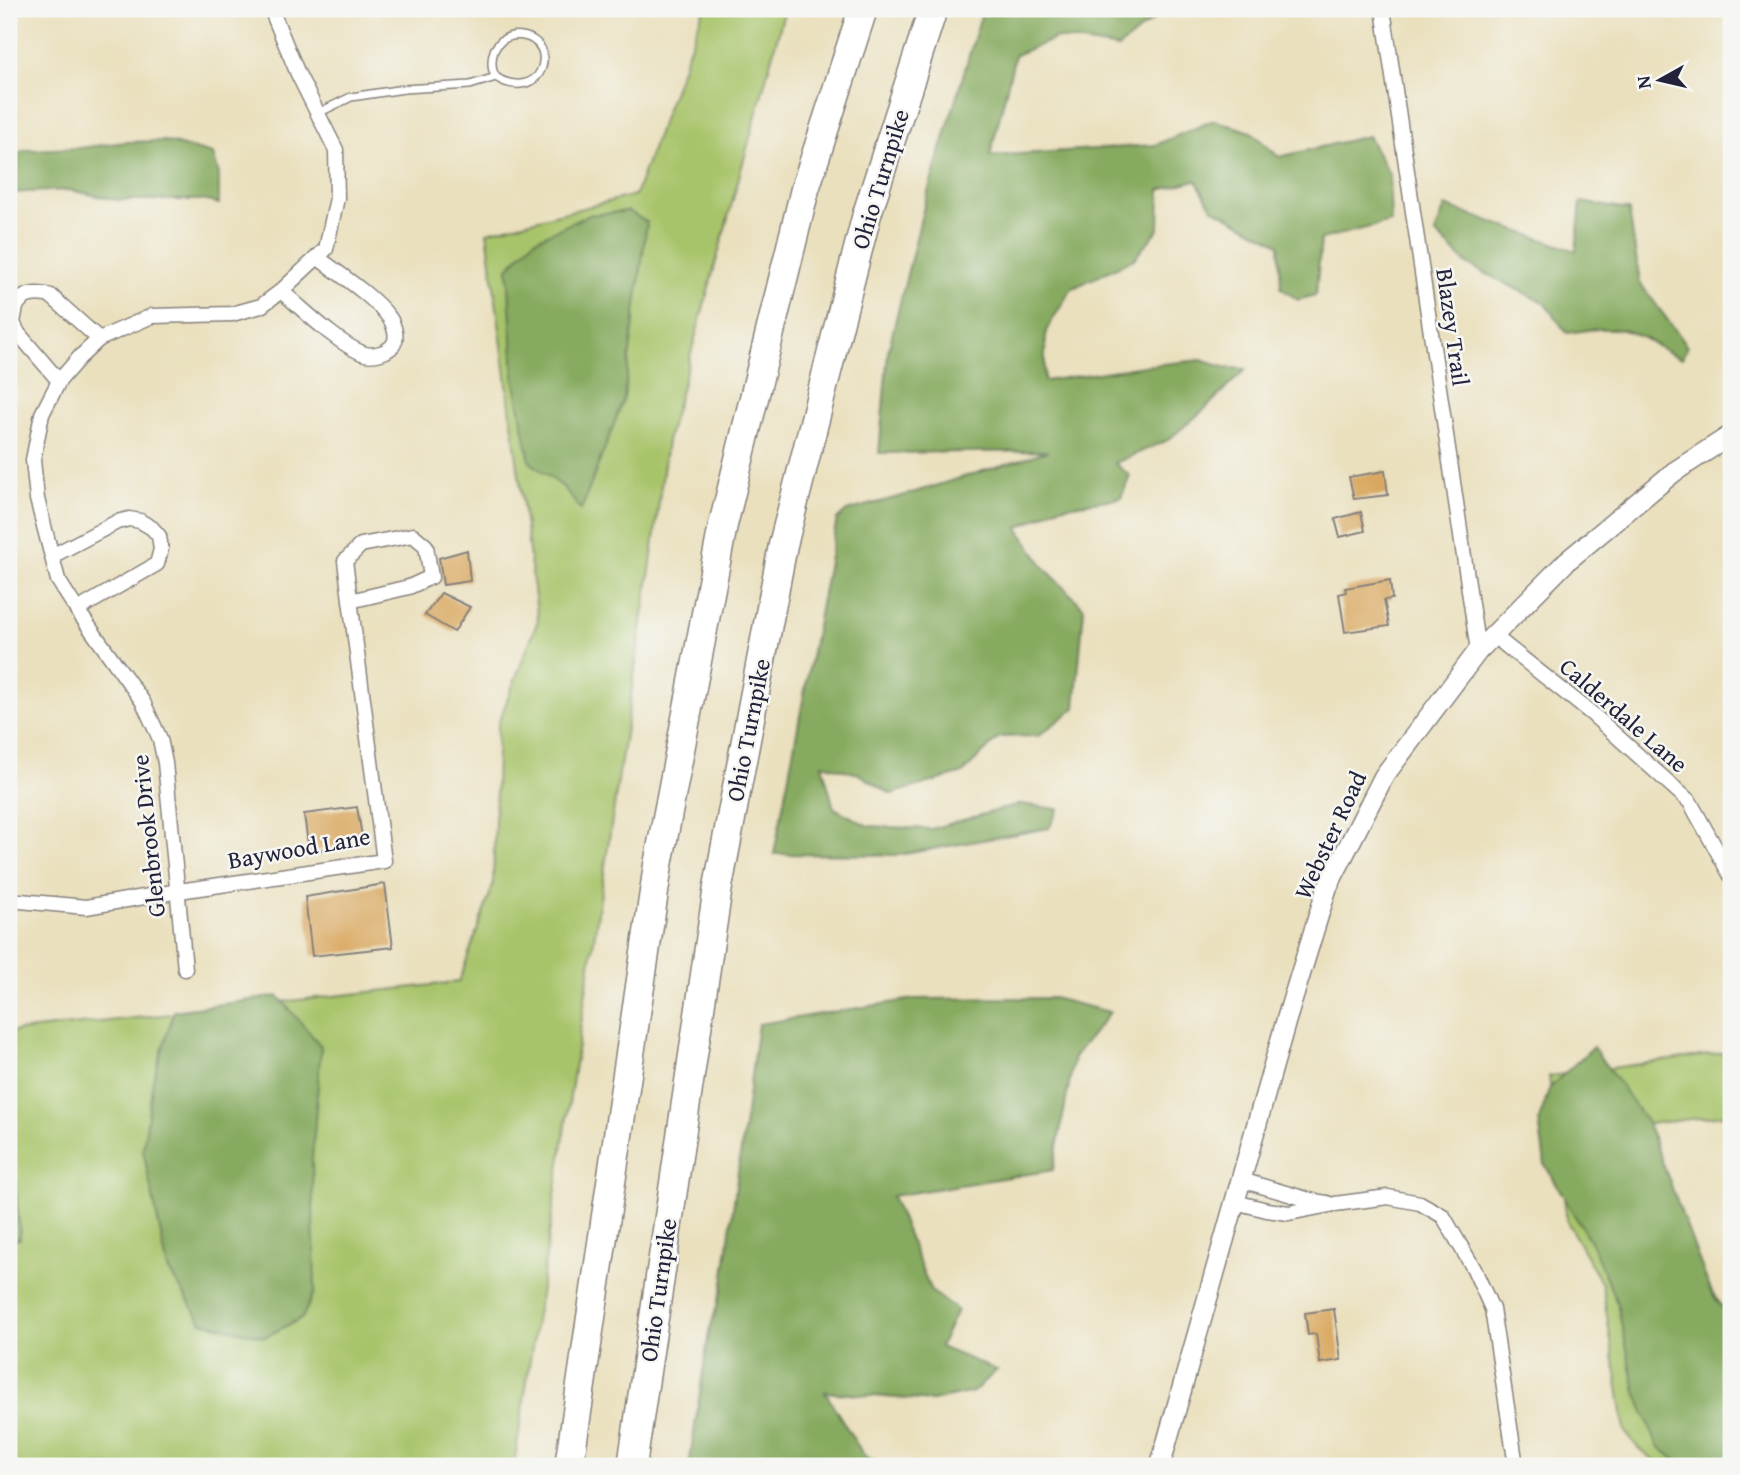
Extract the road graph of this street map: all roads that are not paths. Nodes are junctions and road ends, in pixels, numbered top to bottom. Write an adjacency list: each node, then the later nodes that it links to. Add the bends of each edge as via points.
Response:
1 (271, 9): 6 (street, Glenbrook Drive)
2 (863, 9): 24 (highway, via 805,189 723,525 658,865)
3 (933, 9): 25 (highway, Ohio Turnpike, via 867,214 783,545 718,887)
4 (1383, 9): 16 (street, Blazey Trail)
5 (496, 77): 5 (lane, via 518,85 536,77 544,62 537,42 517,35 497,43 492,64); 6 (lane, via 470,85 351,97)
6 (318, 113): 7 (street, Glenbrook Drive, via 337,150 337,198 326,249)
7 (317, 257): 8 (street, Glenbrook Drive); 8 (street, via 390,317 393,345 377,355 366,355 345,344)
8 (281, 290): 9 (street, Glenbrook Drive, via 261,306 232,314 152,316)
9 (99, 339): 10 (street, Glenbrook Drive); 10 (street, via 51,296 31,294 18,303 12,323)
10 (59, 380): 12 (street, Glenbrook Drive, via 42,414 33,460 37,499)
11 (1731, 435): 15 (street, Webster Road, via 1633,505 1567,561)
12 (52, 556): 14 (street, Glenbrook Drive, via 58,580); 14 (street, via 129,519 141,521 159,536 157,564)
13 (350, 601): 13 (street, Baywood Lane, via 431,577 426,546 413,535 362,545 345,561); 18 (street, Baywood Lane, via 384,861)
14 (77, 610): 18 (street, Glenbrook Drive, via 143,702 160,739)
15 (1494, 636): 16 (street, Webster Road); 17 (street, Calderdale Lane, via 1591,713 1690,802)
16 (1478, 651): 21 (street, Webster Road, via 1384,776 1327,888)
17 (1731, 876)
18 (178, 891): 19 (street, Baywood Lane, via 86,907); 20 (street, Glenbrook Drive)
19 (9, 900)
20 (185, 969)
21 (1241, 1180): 22 (street, Webster Road); 23 (street)
22 (1235, 1202): 23 (street, via 1289,1213); 26 (street, Webster Road)
23 (1335, 1204): 27 (street, via 1388,1197 1420,1203 1443,1216 1492,1309)
24 (569, 1466)
25 (632, 1466)
26 (1160, 1466)
27 (1516, 1466)

